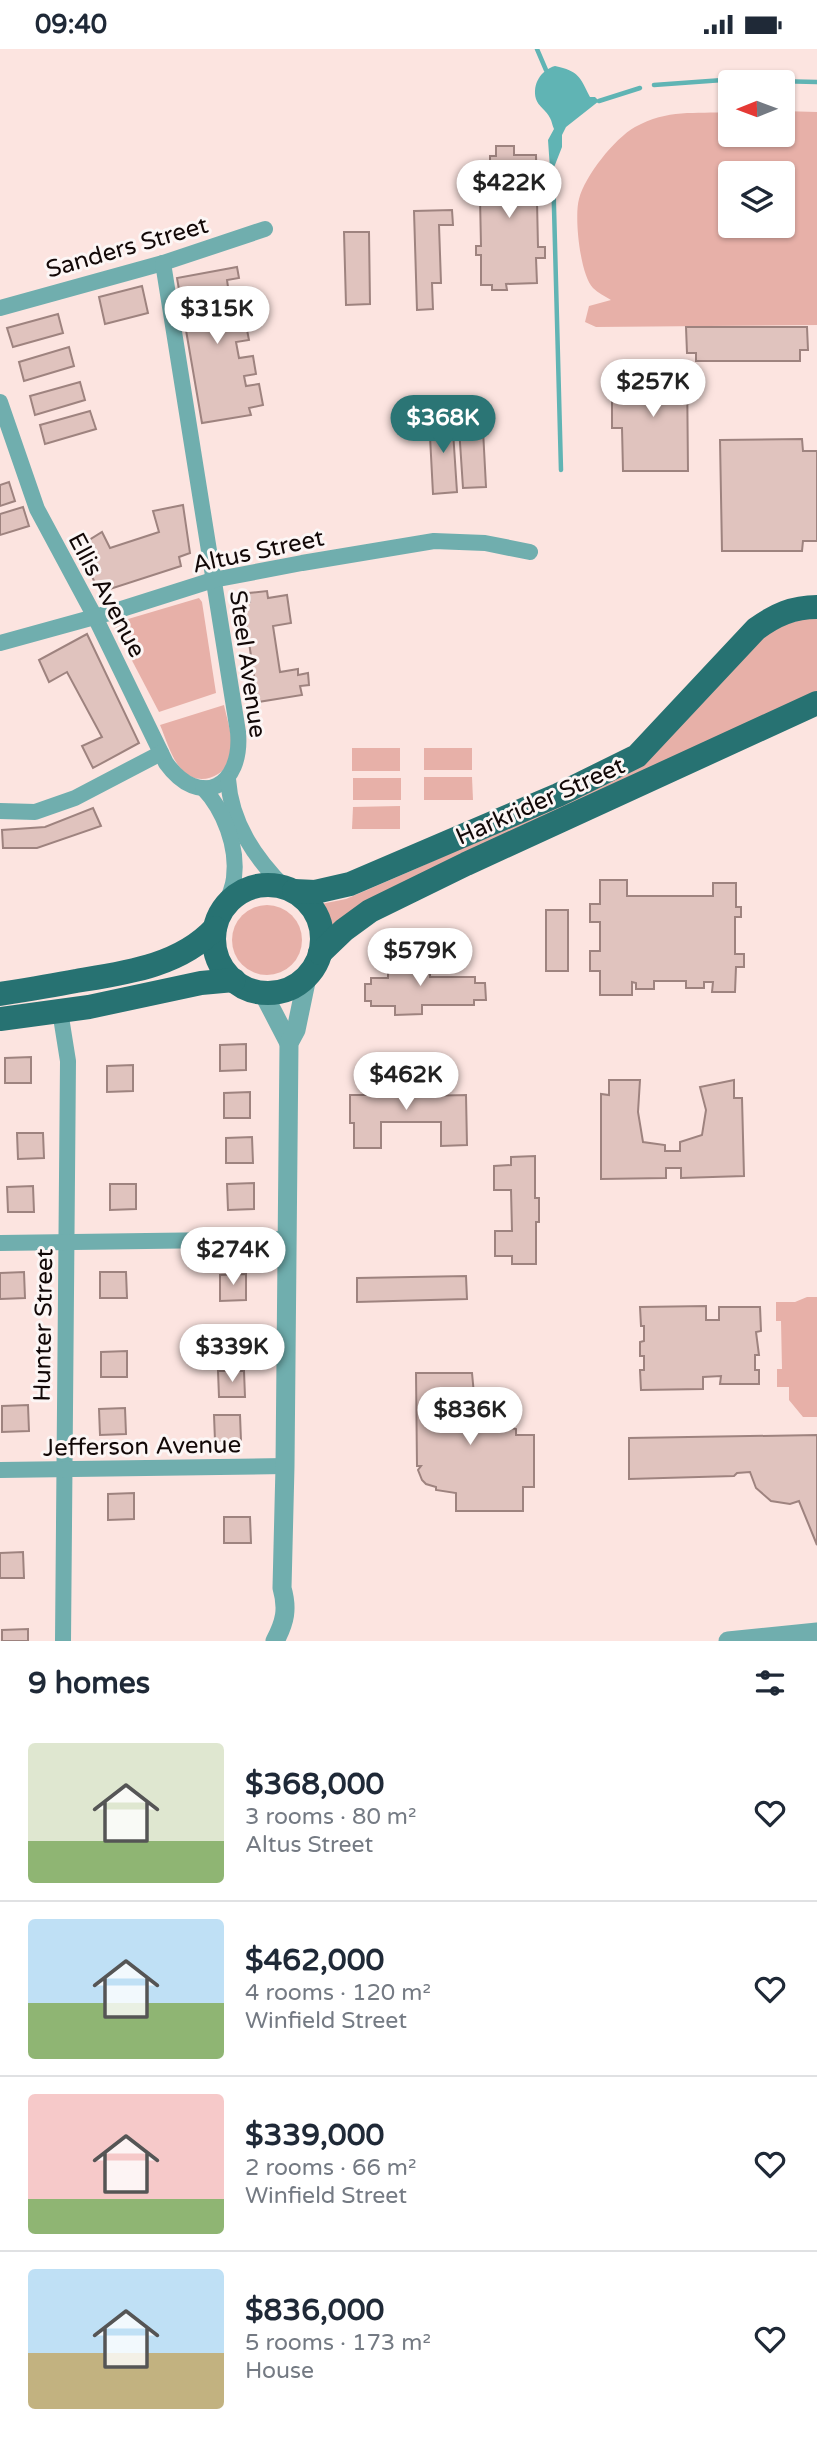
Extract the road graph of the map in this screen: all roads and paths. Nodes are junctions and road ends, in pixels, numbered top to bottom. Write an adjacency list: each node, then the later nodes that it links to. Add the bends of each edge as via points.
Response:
1 (265, 229): 2 (street, Sanders Street)
2 (163, 263): 3 (street, Sanders Street); 6 (street, Steel Avenue)
3 (0, 308)
4 (0, 402): 8 (street, Ellis Avenue, via 37,509)
5 (530, 552): 6 (street, Altus Street, via 485,543 434,541)
6 (213, 580): 8 (street, Altus Street); 12 (street, Steel Avenue, via 239,740 236,764)
7 (817, 607): 15 (main road, Harkrider Street, via 790,610 756,629 638,756 350,884 322,891)
8 (95, 617): 9 (street, Altus Street); 11 (street, Ellis Avenue)
9 (0, 643)
10 (817, 702): 17 (main road, Harkrider Street, via 370,911)
11 (161, 753): 13 (street, Ellis Avenue, via 179,778); 14 (street, via 75,798 35,812)
12 (228, 779): 13 (street); 15 (street, via 245,839)
13 (203, 788): 16 (street, via 216,802 234,856 234,880)
14 (0, 811)
15 (290, 889): 16 (main road, via 273,885 242,892 230,901); 17 (main road, via 314,911 321,927)
16 (218, 921): 19 (main road, via 214,942 218,959); 21 (main road, via 187,951 141,969)
17 (320, 953): 18 (main road)
18 (307, 977): 20 (main road, via 280,992); 24 (street)
19 (234, 980): 20 (main road); 22 (main road)
20 (263, 993): 24 (street)
21 (0, 994)
22 (60, 1011): 23 (main road); 26 (street, Hunter Street, via 68,1061)
23 (0, 1020)
24 (289, 1044): 25 (street)
25 (287, 1239): 26 (street); 28 (street)
26 (68, 1242): 27 (street); 30 (street, Hunter Street)
27 (0, 1243)
28 (285, 1467): 30 (street, Jefferson Avenue); 31 (street)
29 (0, 1470): 30 (street, Jefferson Avenue)
30 (64, 1471): 34 (street, Hunter Street)
31 (282, 1588): 32 (street); 35 (street)
32 (287, 1631): 36 (street)
33 (817, 1632): 37 (street)
34 (63, 1641)
35 (262, 1641)
36 (275, 1641)
37 (728, 1641)

